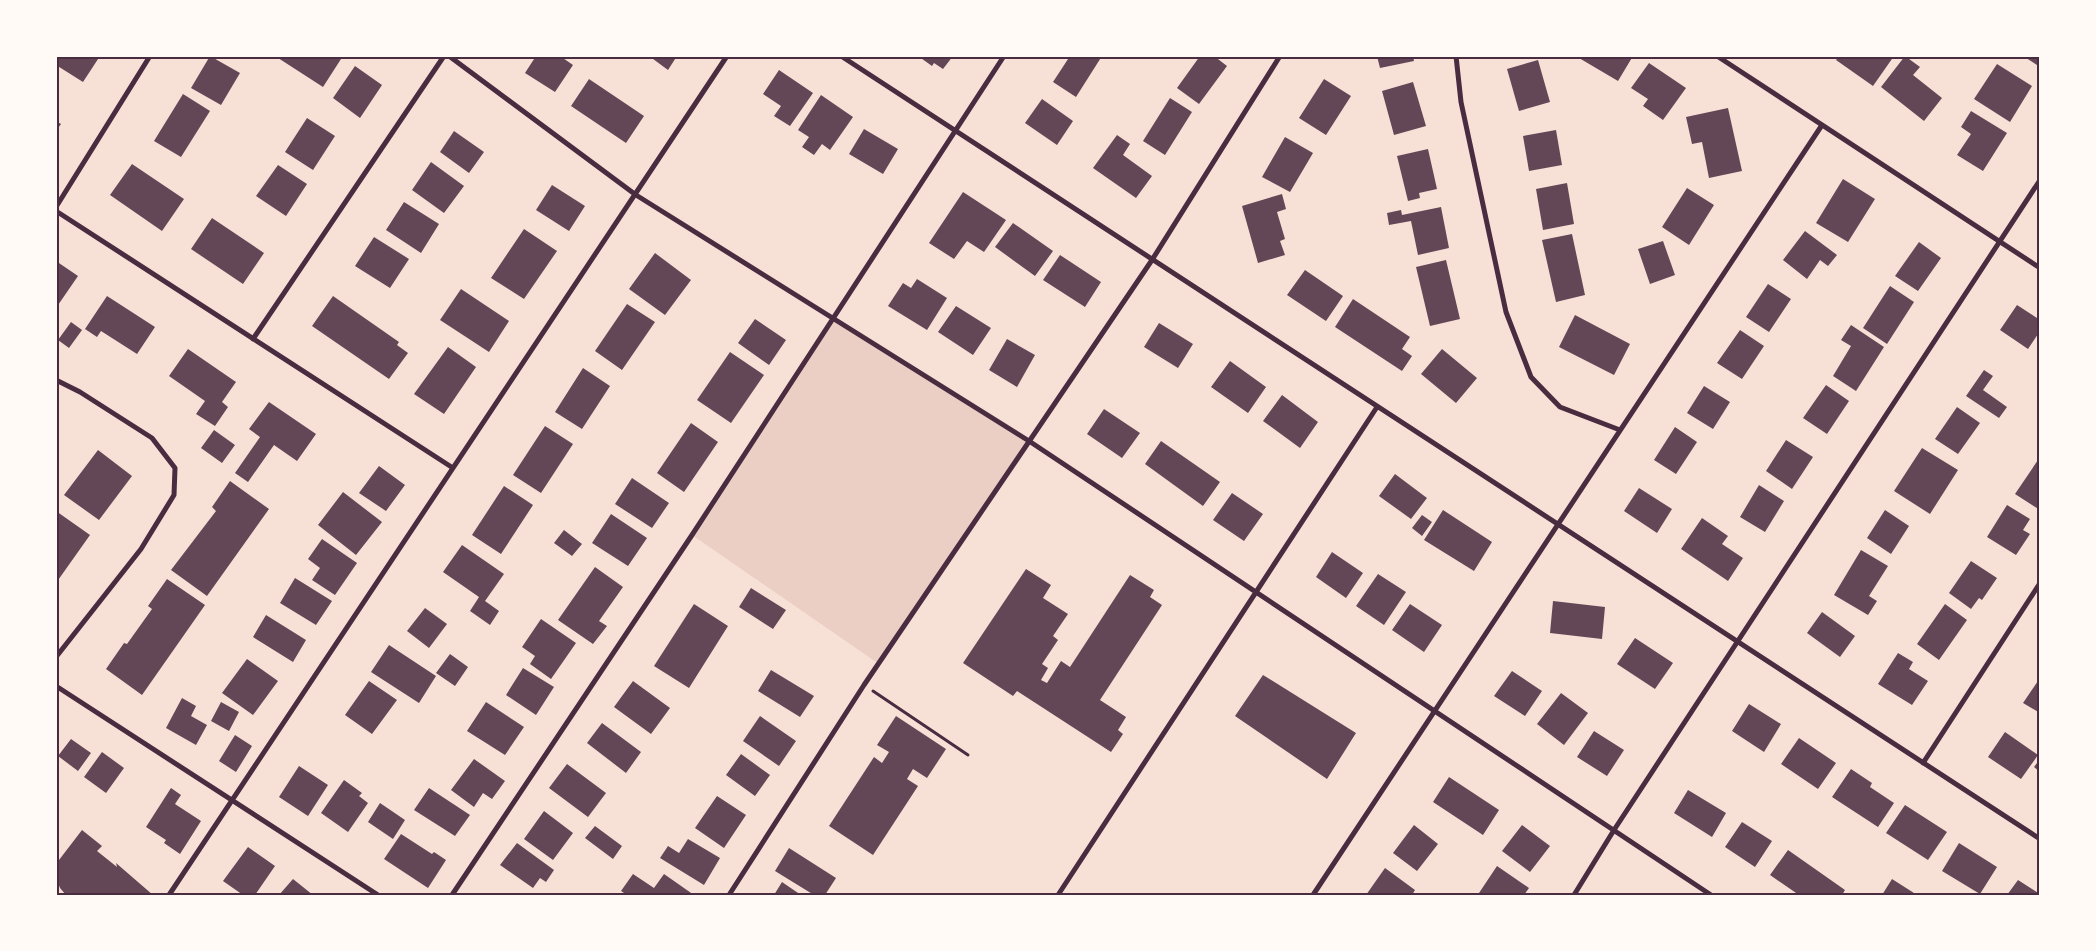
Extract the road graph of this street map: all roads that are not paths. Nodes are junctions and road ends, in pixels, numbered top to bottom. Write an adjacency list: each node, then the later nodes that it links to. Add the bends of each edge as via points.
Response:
1 (150, 56): 14 (street)
2 (444, 56): 20 (street)
3 (449, 56): 13 (street)
4 (727, 56): 13 (street)
5 (840, 56): 11 (street)
6 (1004, 56): 11 (street)
7 (1280, 56): 17 (street)
8 (1456, 56): 23 (street, via 1461,102 1506,312 1531,377 1560,407)
9 (1717, 56): 10 (street)
10 (1822, 125): 16 (street); 23 (street)
11 (955, 131): 17 (street); 19 (street)
12 (2040, 180): 16 (street)
13 (636, 195): 19 (street); 25 (street)
14 (56, 207)
15 (56, 211): 20 (street)
16 (2000, 241): 18 (street); 29 (street)
17 (1152, 260): 22 (street); 24 (street)
18 (2040, 268)
19 (832, 318): 24 (street); 39 (street)
20 (253, 339): 25 (street)
21 (56, 380): 30 (street, via 152,438 175,468 174,495 141,549)
22 (1377, 407): 26 (street); 28 (street)
23 (1620, 430): 26 (street)
24 (1030, 441): 28 (street); 40 (street, via 864,685)
25 (453, 468): 34 (street)
26 (1558, 525): 29 (street); 32 (street)
27 (2040, 583): 33 (street)
28 (1256, 592): 32 (street); 41 (street)
29 (1738, 641): 33 (street); 35 (street)
30 (56, 656)
31 (56, 686): 34 (street)
32 (1435, 711): 35 (street); 42 (street)
33 (1924, 763): 36 (street)
34 (232, 800): 37 (street); 38 (street)
35 (1614, 830): 43 (street); 44 (street)
36 (2040, 839)
37 (169, 895)
38 (378, 895)
39 (452, 895)
40 (729, 895)
41 (1058, 895)
42 (1313, 895)
43 (1574, 895)
44 (1711, 895)

